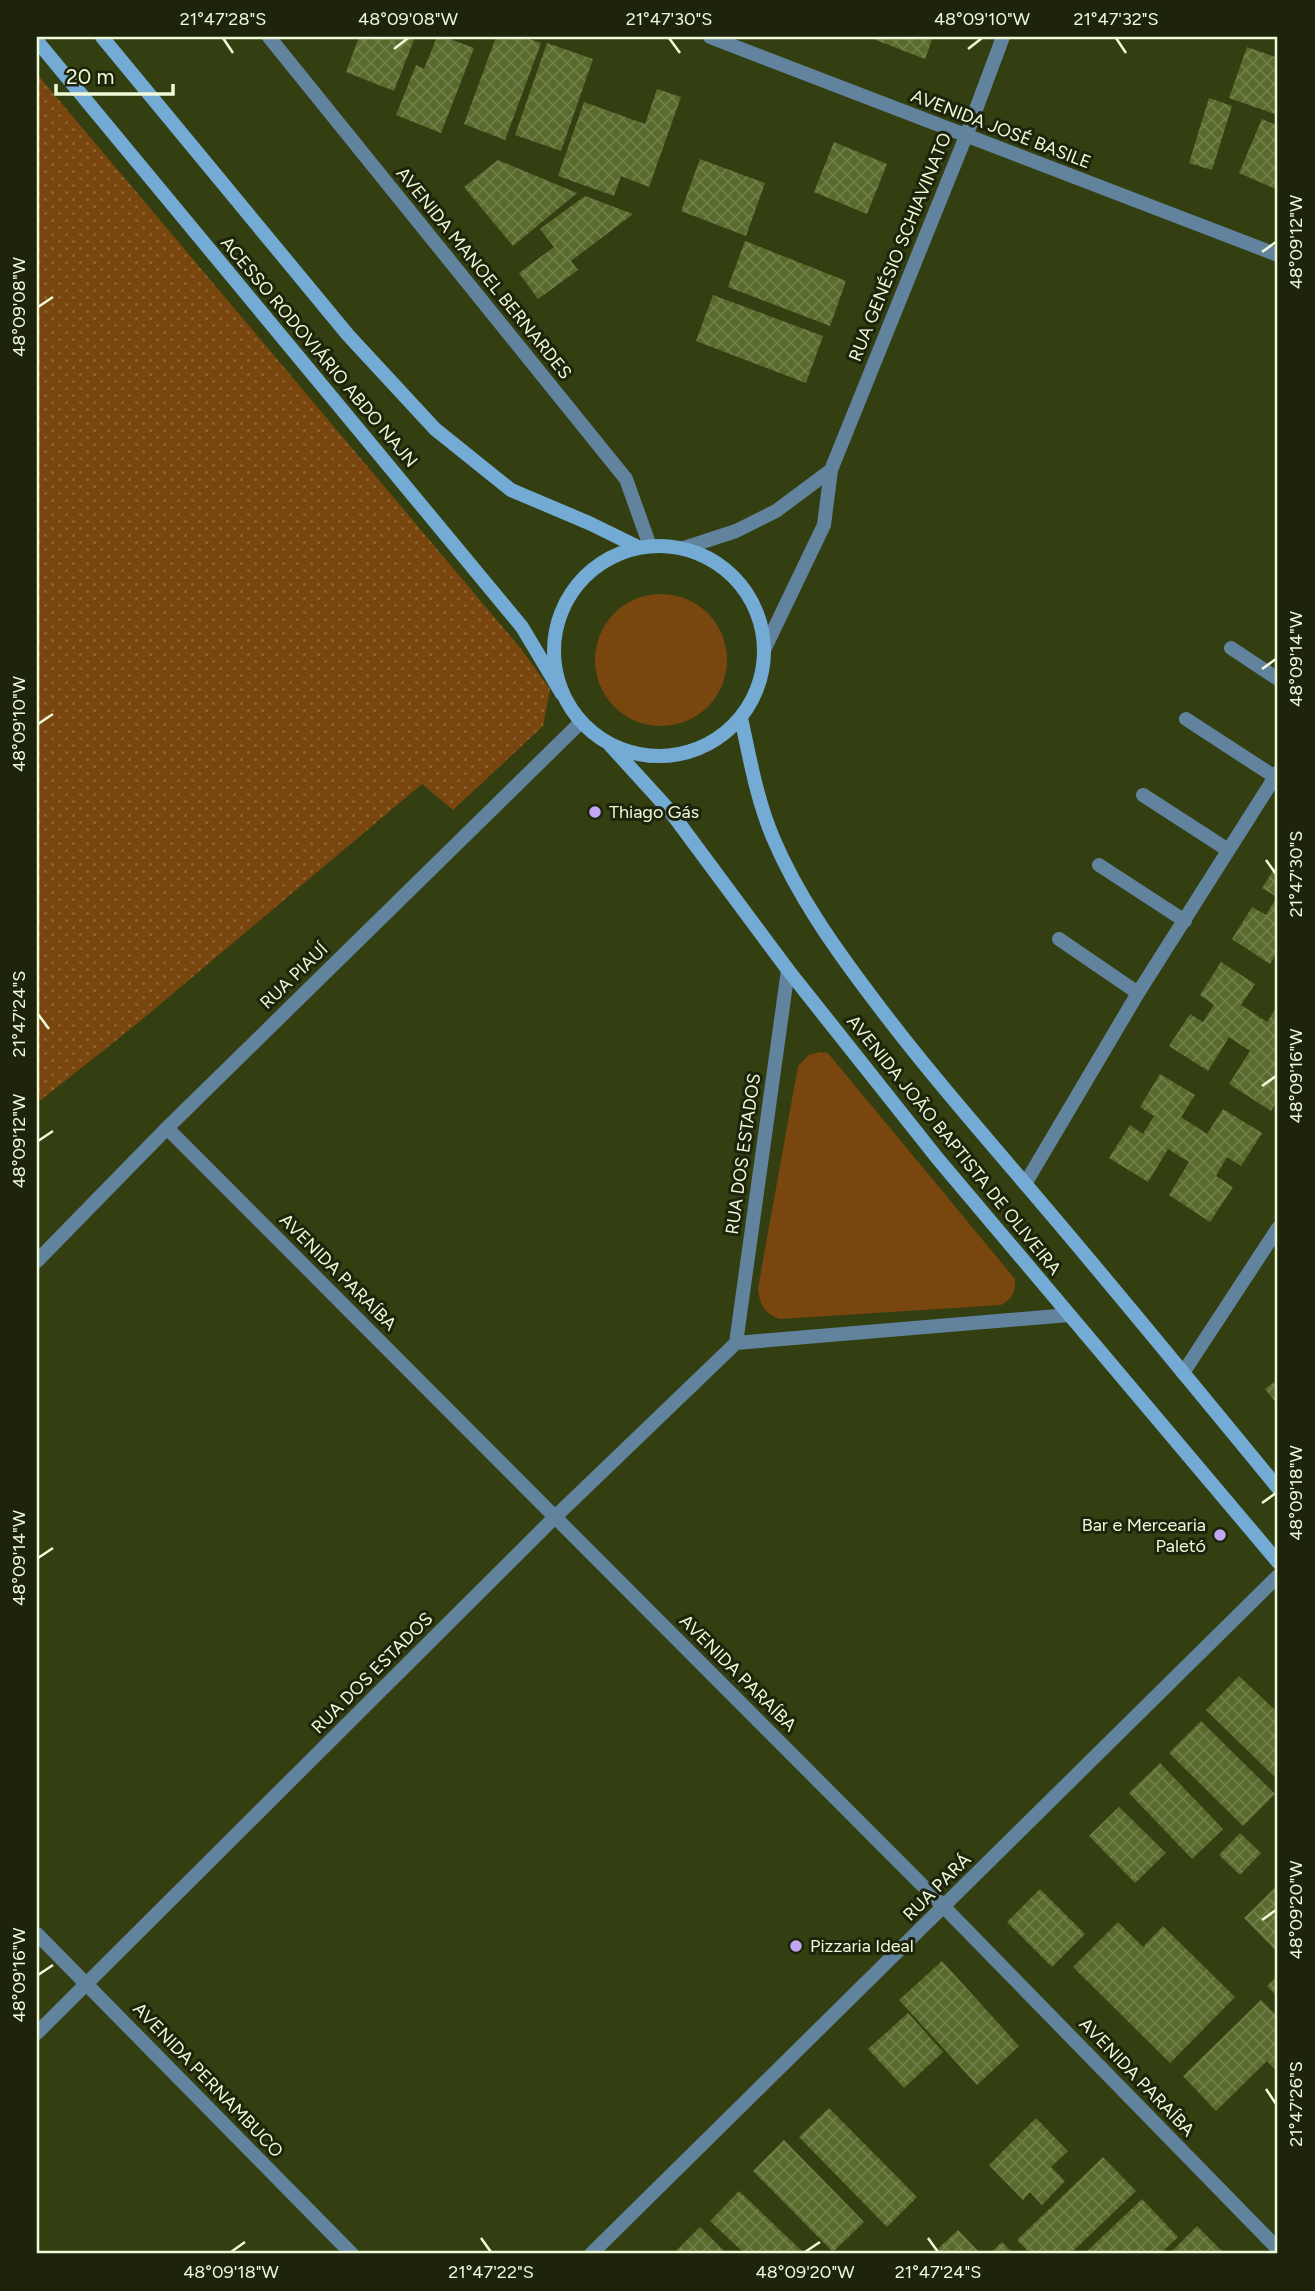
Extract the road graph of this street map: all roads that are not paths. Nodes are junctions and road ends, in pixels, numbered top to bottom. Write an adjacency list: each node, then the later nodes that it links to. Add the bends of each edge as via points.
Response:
1 (102, 37): 9 (main road, ACESSO RODOVIÁRIO ABDO NAJN, via 348,335 435,429 511,490)
2 (268, 37): 9 (street, AVENIDA MANOEL BERNARDES, via 626,479)
3 (710, 37): 6 (street, AVENIDA JOSÉ BASILE)
4 (1003, 37): 6 (street, RUA GENÉSIO SCHIAVINATO)
5 (37, 41): 14 (main road, ACESSO RODOVIÁRIO ABDO NAJN, via 522,627)
6 (966, 136): 7 (street, AVENIDA JOSÉ BASILE); 8 (street, RUA GENÉSIO SCHIAVINATO)
7 (1278, 255)
8 (831, 470): 10 (street, via 776,511 736,531); 12 (street, RUA GENÉSIO SCHIAVINATO, via 824,525)
9 (644, 546): 10 (main road); 14 (main road, via 597,564 567,597 555,628 553,662)
10 (684, 548): 12 (main road, via 716,562 741,585 758,615)
11 (1231, 648): 13 (street)
12 (764, 650): 15 (main road, via 759,686)
13 (1278, 679)
14 (562, 694): 17 (main road)
15 (741, 718): 18 (main road, via 714,742 680,755 644,756); 28 (main road, AVENIDA JOÃO BAPTISTA DE OLIVEIRA, via 762,810 802,896 899,1033)
16 (1186, 719): 19 (street)
17 (581, 722): 18 (main road); 27 (street, RUA PIAUÍ)
18 (610, 745): 25 (main road, AVENIDA JOÃO BAPTISTA DE OLIVEIRA, via 670,811)
19 (1276, 774): 21 (street)
20 (1143, 795): 21 (street)
21 (1228, 850): 23 (street)
22 (1099, 865): 23 (street)
23 (1185, 921): 26 (street)
24 (1059, 939): 26 (street)
25 (788, 970): 31 (main road, AVENIDA JOÃO BAPTISTA DE OLIVEIRA); 32 (street, RUA DOS ESTADOS)
26 (1138, 993): 28 (street)
27 (167, 1128): 30 (street, RUA PIAUÍ); 35 (street, AVENIDA PARAÍBA)
28 (1025, 1184): 33 (main road, AVENIDA JOÃO BAPTISTA DE OLIVEIRA)
29 (1278, 1228): 33 (street)
30 (37, 1261)
31 (1069, 1315): 32 (street); 36 (main road, AVENIDA JOÃO BAPTISTA DE OLIVEIRA)
32 (736, 1343): 35 (street, RUA DOS ESTADOS)
33 (1183, 1373): 34 (main road, AVENIDA JOÃO BAPTISTA DE OLIVEIRA)
34 (1278, 1488)
35 (555, 1517): 38 (street, AVENIDA PARAÍBA); 40 (street, RUA DOS ESTADOS)
36 (1278, 1562)
37 (1278, 1576): 38 (street, RUA PARÁ)
38 (944, 1907): 42 (street, AVENIDA PARAÍBA); 44 (street, RUA PARÁ)
39 (37, 1934): 40 (street, AVENIDA PERNAMBUCO)
40 (87, 1985): 41 (street, RUA DOS ESTADOS); 43 (street, AVENIDA PERNAMBUCO)
41 (37, 2034)
42 (1278, 2249)
43 (352, 2254)
44 (591, 2254)

